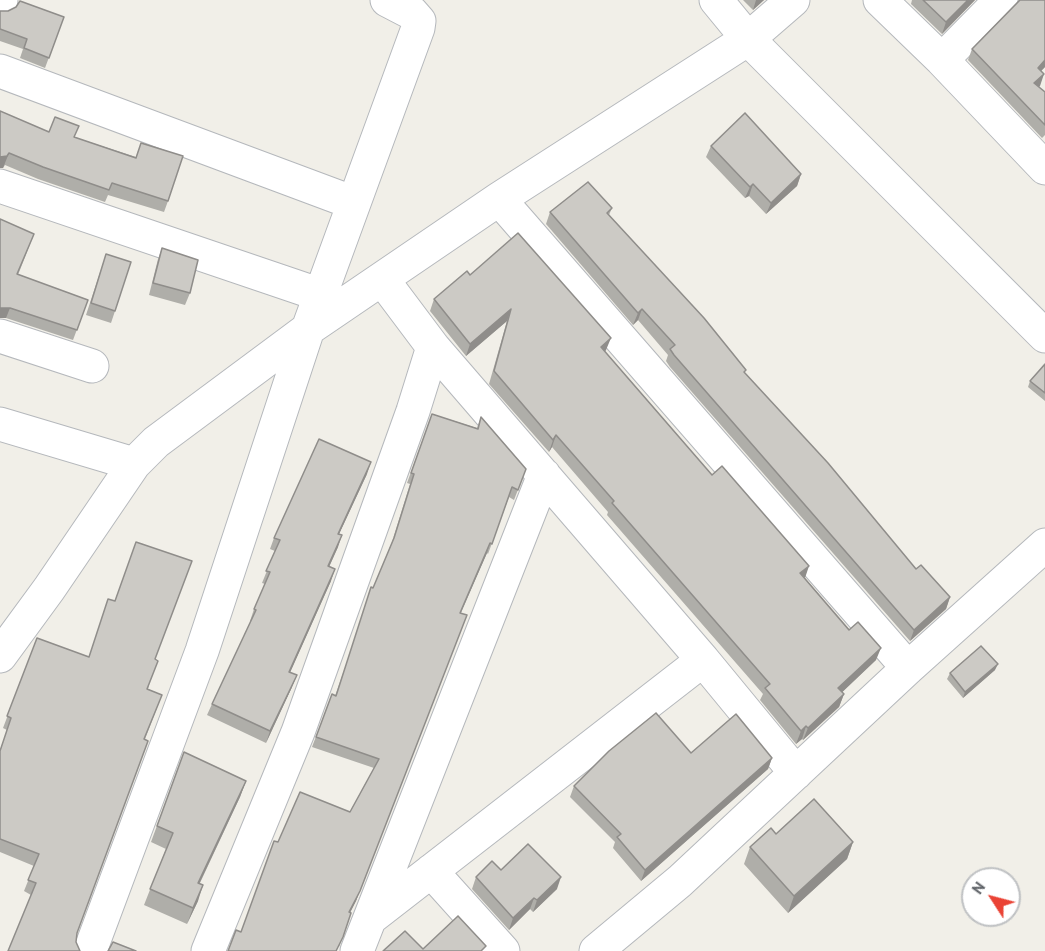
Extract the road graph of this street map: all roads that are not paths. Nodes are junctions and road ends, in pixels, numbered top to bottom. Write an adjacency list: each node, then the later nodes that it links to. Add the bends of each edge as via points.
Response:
1 (387, 0): 12 (street, via 412,13 418,28)
2 (716, 0): 6 (street)
3 (793, 0): 6 (street)
4 (880, 0): 7 (street)
5 (1001, 0): 7 (street)
6 (748, 39): 11 (street); 17 (street)
7 (942, 60): 9 (street)
8 (0, 71): 12 (street)
9 (1045, 168)
10 (0, 186): 14 (street)
11 (499, 200): 13 (street); 26 (street)
12 (354, 204): 14 (street)
13 (382, 279): 15 (street); 18 (street)
14 (321, 295): 15 (street)
15 (308, 329): 21 (street, via 156,442); 30 (street, via 202,651)
16 (0, 336): 19 (street)
17 (1045, 336)
18 (433, 347): 22 (street); 31 (street, via 298,732)
19 (92, 366)
20 (0, 424): 21 (street)
21 (134, 464): 24 (street)
22 (544, 475): 25 (street); 29 (street)
23 (1045, 545): 26 (street)
24 (0, 656)
25 (703, 660): 27 (street); 28 (street)
26 (908, 668): 27 (street)
27 (796, 773): 34 (street, via 680,881)
28 (431, 871): 29 (street); 33 (street)
29 (370, 919): 32 (street)
30 (90, 951)
31 (208, 951)
32 (357, 951)
33 (503, 951)
34 (596, 951)

